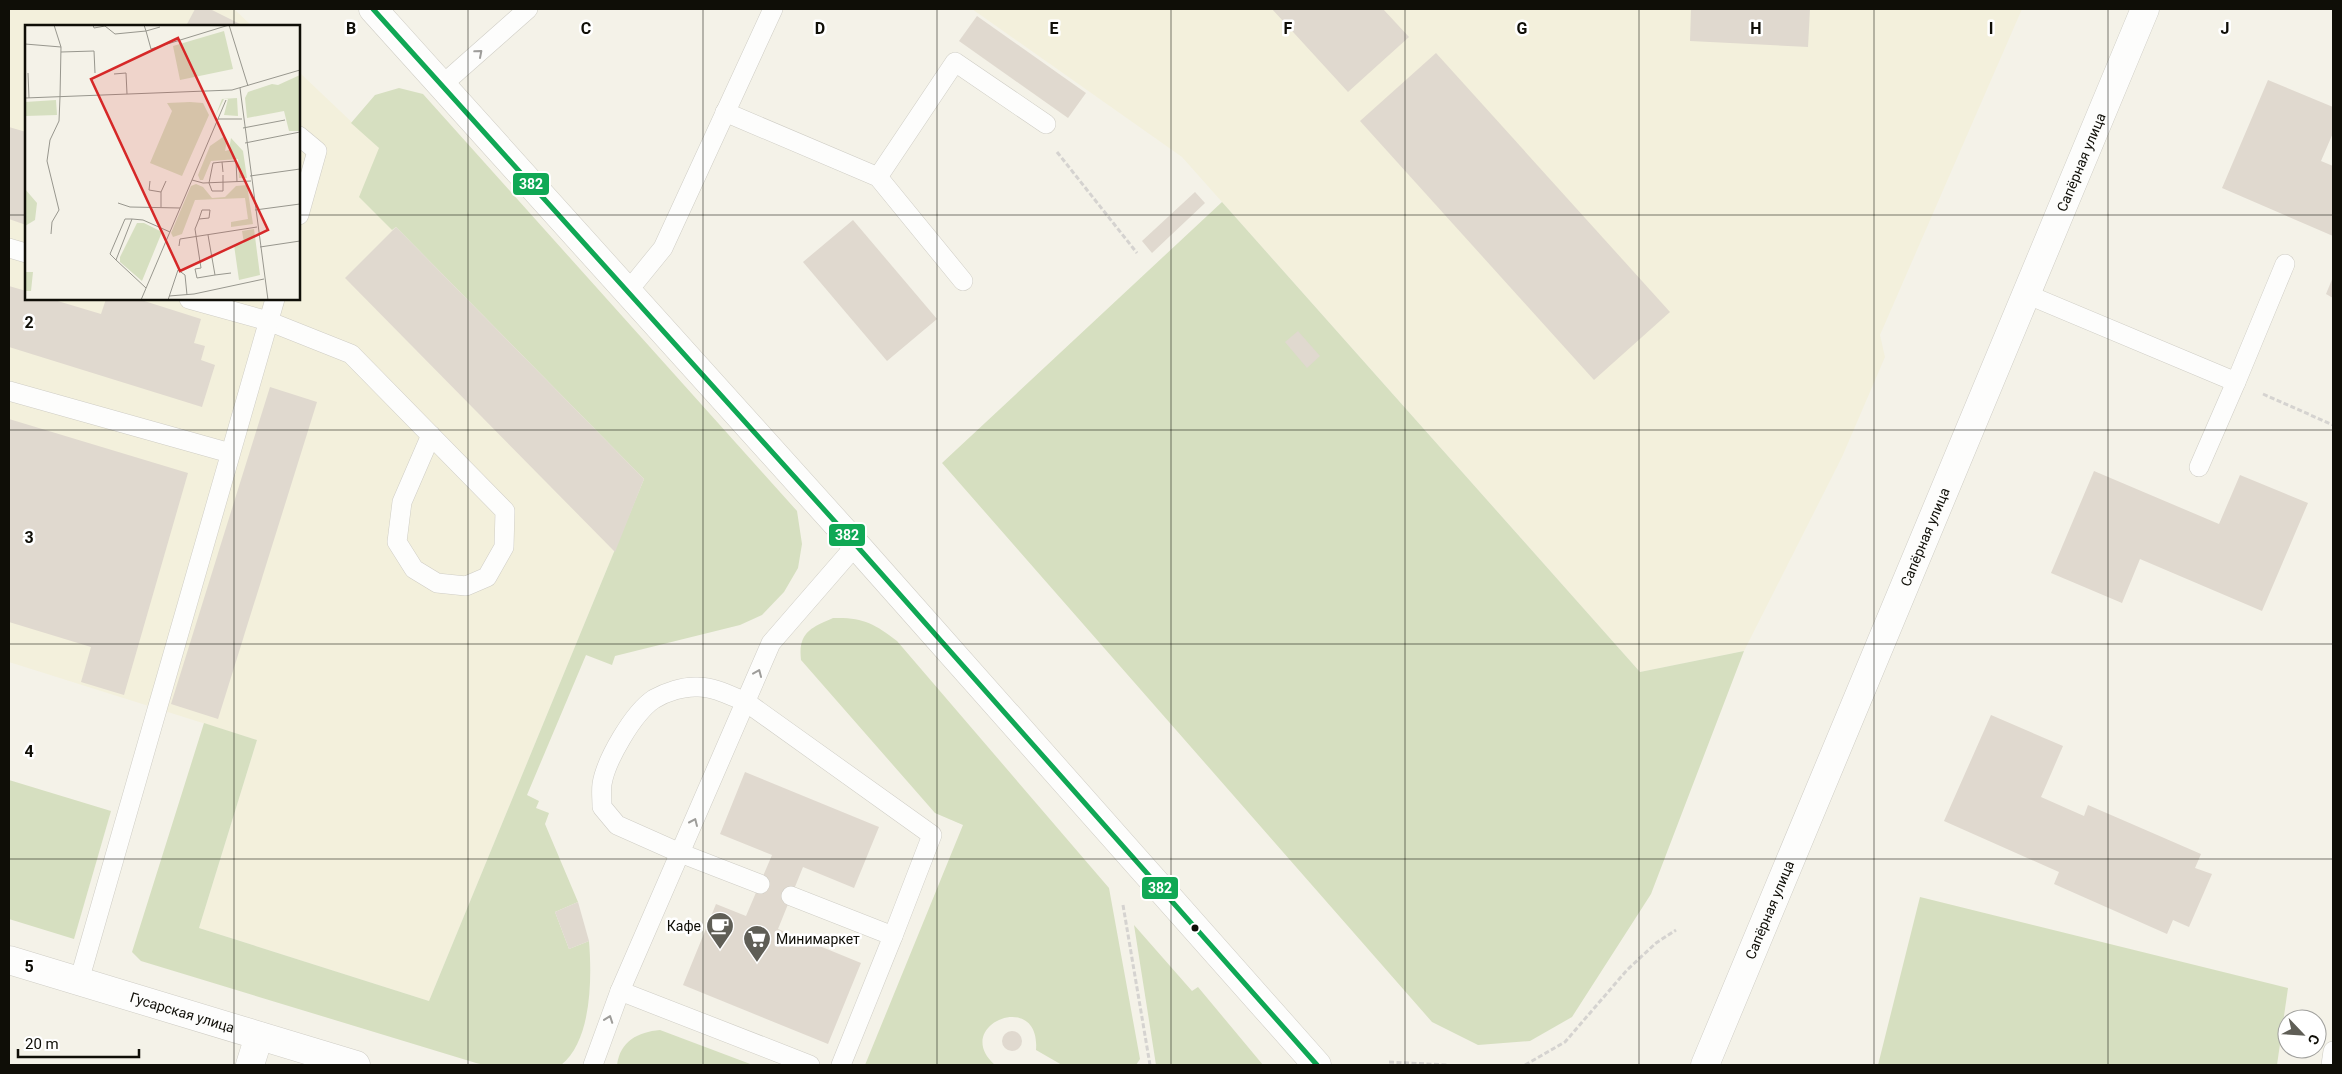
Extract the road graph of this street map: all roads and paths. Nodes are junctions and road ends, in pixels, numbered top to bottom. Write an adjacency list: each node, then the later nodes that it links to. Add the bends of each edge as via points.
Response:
1 (373, 9): 5 (street)
2 (528, 9): 5 (lane, one-way to 2)
3 (773, 9): 6 (lane)
4 (2145, 9): 17 (street, Сапёрная улица)
5 (442, 85): 16 (street)
6 (725, 112): 9 (lane); 16 (lane, via 664,248)
7 (1046, 124): 9 (lane, via 955,62); 13 (path, via 1053,148)
8 (300, 137): 10 (lane, via 317,151)
9 (878, 177): 15 (lane)
10 (300, 210)
11 (9, 248): 12 (lane)
12 (25, 253)
13 (1137, 253)
14 (2285, 264): 21 (lane)
15 (963, 281)
16 (628, 291): 27 (street)
17 (2026, 294): 21 (lane); 50 (street, Сапёрная улица)
18 (193, 300): 20 (lane)
19 (275, 300): 20 (lane)
20 (268, 321): 24 (lane, via 351,354); 25 (lane)
21 (2236, 382): 23 (path); 26 (lane)
22 (9, 391): 25 (lane)
23 (2333, 425)
24 (432, 435): 24 (lane, via 506,511 504,547 488,577 466,586 437,583 414,569 397,542 402,502)
25 (230, 453): 36 (lane)
26 (2199, 467)
27 (856, 545): 28 (lane, one-way to 27, via 771,643); 47 (street)
28 (746, 702): 29 (lane, one-way to 28); 29 (lane, via 698,687 673,691 653,700 639,714 610,760 602,784 602,807 617,825); 34 (lane, via 932,835)
29 (680, 853): 30 (lane); 37 (lane)
30 (760, 884)
31 (791, 896): 34 (lane)
32 (1123, 905): 46 (path)
33 (1676, 930): 49 (path, via 1656,943 1627,970 1565,1042)
34 (893, 936): 45 (lane)
35 (9, 960): 36 (street, Гусарская улица)
36 (79, 981): 38 (street, Гусарская улица)
37 (620, 991): 43 (lane, one-way to 37); 44 (lane)
38 (259, 1036): 41 (street); 42 (street, Гусарская улица)
39 (2333, 1051): 51 (lane)
40 (1389, 1062): 48 (path)
41 (250, 1065)
42 (356, 1065)
43 (593, 1065)
44 (810, 1065)
45 (841, 1065)
46 (1150, 1065)
47 (1317, 1065)
48 (1447, 1065)
49 (1526, 1065)
50 (1705, 1065)
51 (2331, 1065)

